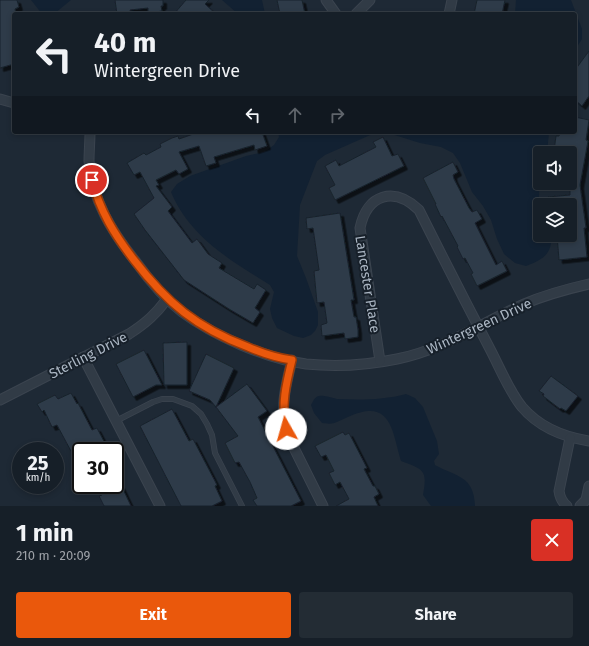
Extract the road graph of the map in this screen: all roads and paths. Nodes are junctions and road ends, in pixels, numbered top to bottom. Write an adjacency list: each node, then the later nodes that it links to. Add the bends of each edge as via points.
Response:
1 (326, 0): 4 (street)
2 (370, 0): 5 (street)
3 (452, 0): 6 (street)
4 (335, 12)
5 (358, 12)
6 (450, 12)
7 (0, 99): 8 (street)
8 (12, 102)
9 (90, 134): 11 (street, Wintergreen Drive, via 89,160 92,180 104,216 152,284)
10 (589, 284): 12 (street, Wintergreen Drive, via 545,295)
11 (168, 299): 13 (street, Sterling Drive, via 144,325); 14 (street, Wintergreen Drive, via 215,333 256,350)
12 (478, 328): 15 (street, Wintergreen Drive, via 424,351); 15 (street, Lancester Place, via 419,210 402,198 385,196 367,208 360,228); 18 (street, Lancester Place, via 522,407 536,420)
13 (84, 357): 16 (street, Sterling Drive); 17 (street)
14 (292, 360): 15 (street, Wintergreen Drive, via 305,364 328,365); 23 (street, via 283,402 286,429)
15 (380, 361)
16 (0, 400)
17 (116, 421): 21 (street); 22 (lane, via 162,399 173,399 192,406 208,424 214,453)
18 (570, 438): 19 (street, Lancester Place); 24 (street, via 559,491 563,503)
19 (589, 441)
20 (589, 486): 25 (street, via 586,500)
21 (160, 506)
22 (242, 506)
23 (323, 506)
24 (568, 506)
25 (580, 506)

